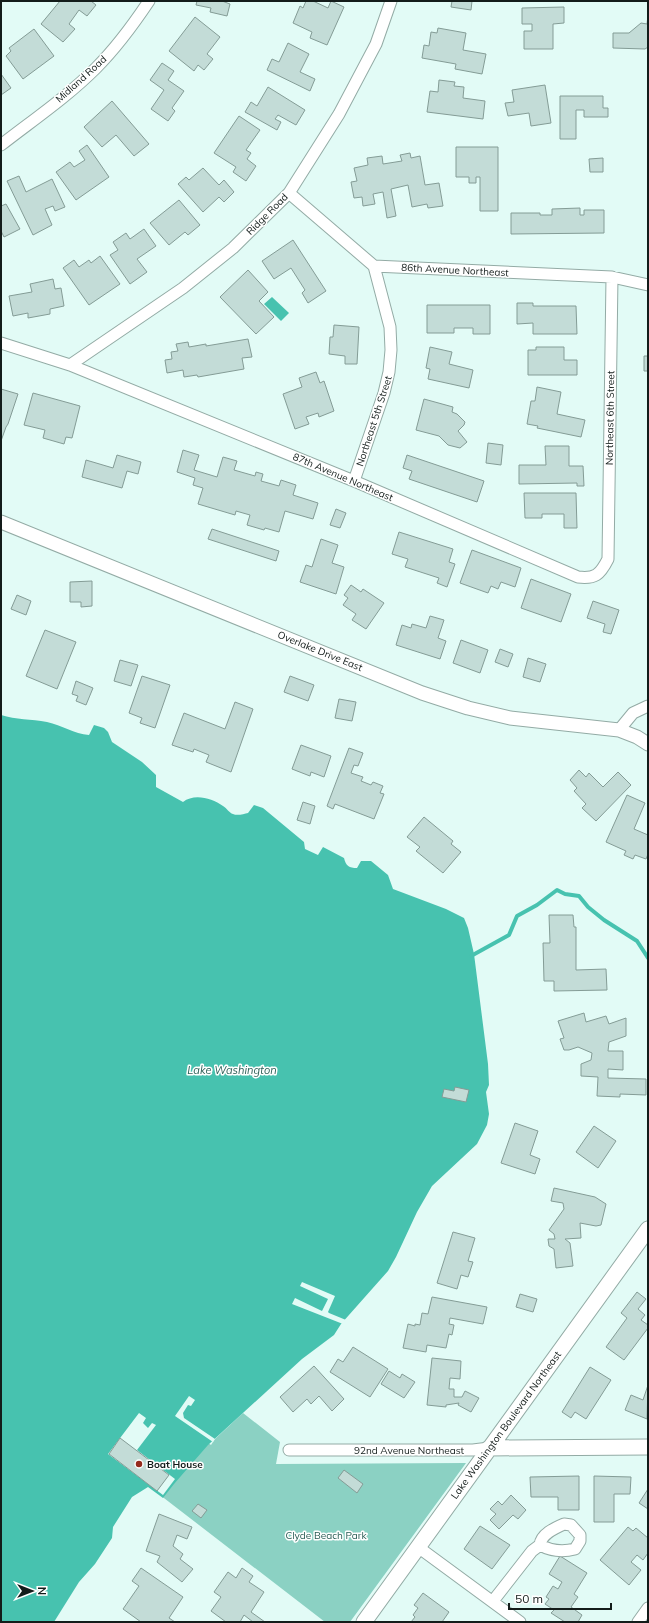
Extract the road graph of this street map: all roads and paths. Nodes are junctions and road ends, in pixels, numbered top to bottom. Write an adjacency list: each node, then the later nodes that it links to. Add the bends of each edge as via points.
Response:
1 (148, 1): 3 (street, Midland Road, via 128,32 96,68)
2 (391, 1): 4 (street, Ridge Road, via 376,44 339,114)
3 (1, 145)
4 (289, 193): 5 (street); 9 (street, Ridge Road, via 233,248 183,288)
5 (374, 266): 6 (street, 86th Avenue Northeast); 10 (street, Northeast 5th Street, via 390,327 389,372)
6 (612, 277): 7 (street, 86th Avenue Northeast); 12 (street, Northeast 6th Street)
7 (648, 285)
8 (1, 343): 9 (street, 87th Avenue Northeast)
9 (70, 365): 10 (street, 87th Avenue Northeast)
10 (354, 481): 12 (street, 87th Avenue Northeast, via 578,577 589,578 598,574)
11 (1, 522): 14 (street, Overlake Drive East, via 410,688 468,708 510,718)
12 (608, 559)
13 (648, 706): 14 (street, via 633,713)
14 (619, 730): 15 (street, Overlake Drive East)
15 (648, 744)
16 (648, 1229): 18 (main road, Lake Washington Boulevard Northeast)
17 (648, 1447): 18 (main road, 92nd Avenue Northeast)
18 (489, 1448): 19 (street, 92nd Avenue Northeast); 21 (main road, Lake Washington Boulevard Northeast)
19 (289, 1450)
20 (540, 1545): 22 (street, via 532,1551)
21 (418, 1547): 22 (street); 24 (main road, Lake Washington Boulevard Northeast)
22 (493, 1601): 25 (street)
23 (648, 1608): 26 (street)
24 (364, 1622)
25 (520, 1622)
26 (638, 1622)

